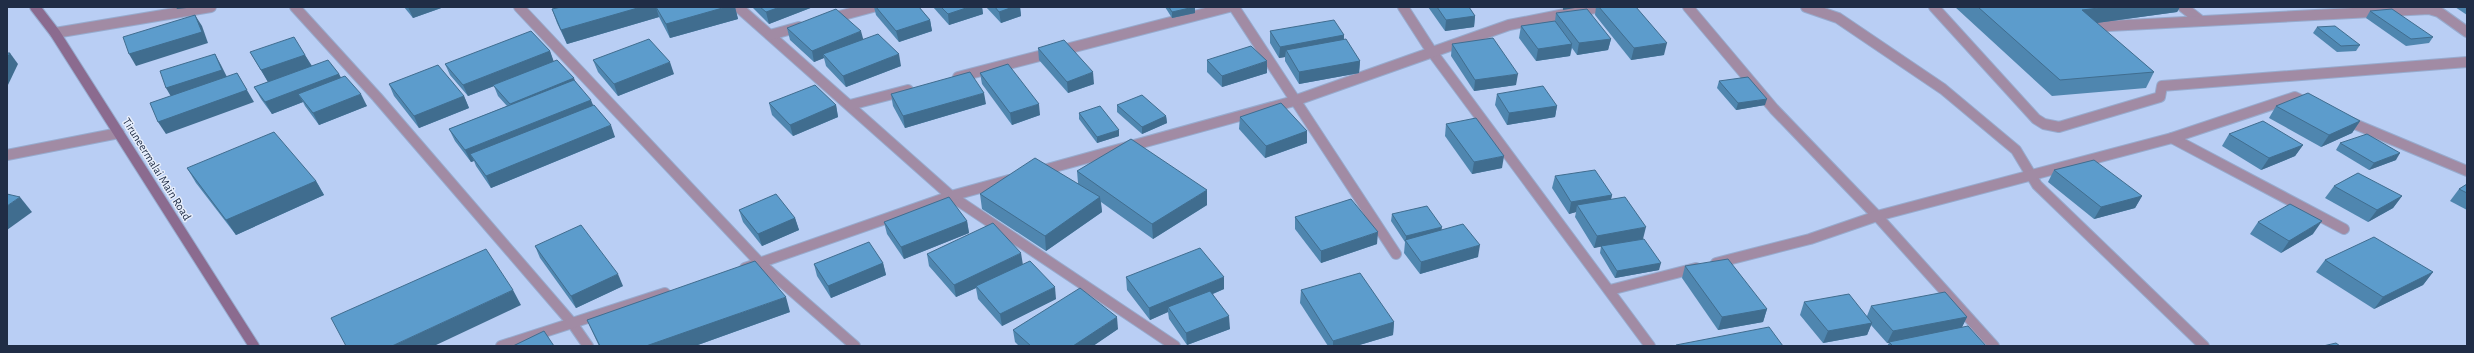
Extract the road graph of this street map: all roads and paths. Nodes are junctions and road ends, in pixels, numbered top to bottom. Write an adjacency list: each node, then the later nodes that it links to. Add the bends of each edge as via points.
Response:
1 (35, 7): 20 (main road, Tiruneermalai Main Road)
2 (211, 7): 20 (street)
3 (295, 7): 43 (street, via 377,97)
4 (519, 7): 39 (street)
5 (738, 7): 21 (street)
6 (872, 7): 15 (street)
7 (1229, 7): 24 (street)
8 (1234, 7): 26 (street)
9 (1404, 7): 22 (street)
10 (1600, 7): 22 (street, via 1509,25)
11 (1688, 7): 36 (street, via 1774,109)
12 (1806, 7): 34 (street, via 1838,18 1943,89 2016,150)
13 (1934, 7): 23 (street, via 2036,119 2059,127 2160,97 2162,86)
14 (2183, 7): 16 (street)
15 (821, 21)
16 (2200, 21): 18 (street); 19 (street, via 2429,9 2440,12)
17 (807, 25): 21 (street)
18 (2090, 27)
19 (2467, 32)
20 (55, 33): 30 (main road, Tiruneermalai Main Road)
21 (770, 35): 27 (street)
22 (1432, 52): 26 (street); 42 (street)
23 (2467, 62)
24 (950, 79)
25 (919, 87): 27 (street)
26 (1294, 101): 35 (street); 38 (street)
27 (850, 105): 35 (street)
28 (2316, 107): 31 (street, via 2295,97)
29 (2338, 117): 33 (street)
30 (119, 133): 32 (street); 44 (main road, Tiruneermalai Main Road)
31 (2172, 138): 34 (street); 37 (street)
32 (7, 155)
33 (2467, 171)
34 (2031, 174): 36 (street); 51 (street, via 2037,185)
35 (951, 196): 39 (street); 48 (street)
36 (1878, 216): 42 (street, via 1810,239); 50 (street)
37 (2344, 229)
38 (1396, 254)
39 (760, 263): 40 (street); 47 (street)
40 (737, 270)
41 (677, 289): 43 (street)
42 (1610, 290): 49 (street)
43 (572, 323): 45 (street); 46 (street)
44 (254, 346)
45 (501, 346)
46 (588, 346)
47 (855, 346)
48 (1174, 346)
49 (1650, 346)
50 (1994, 346)
51 (2204, 346)

